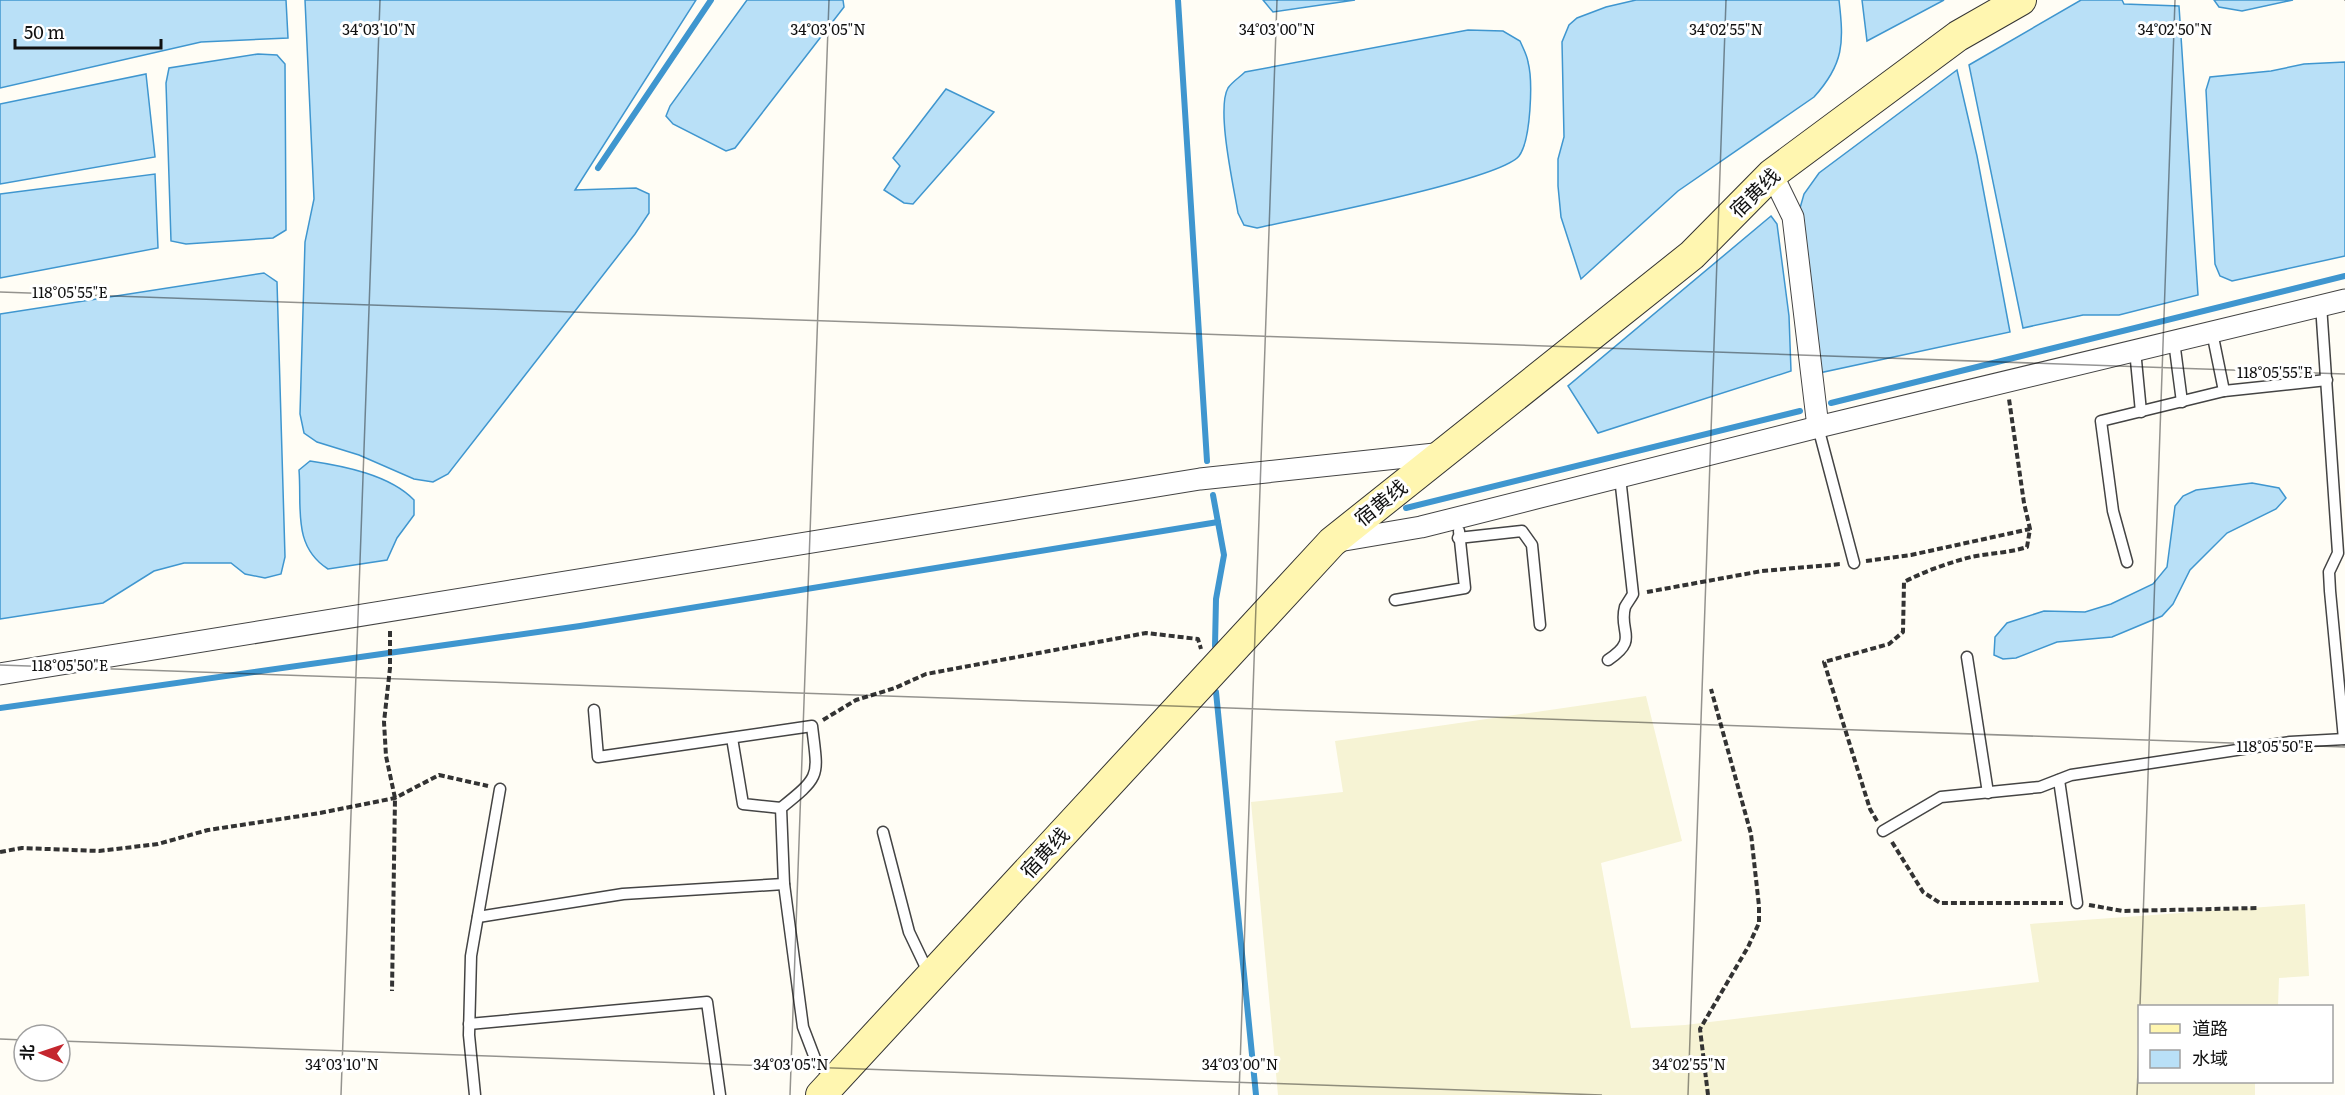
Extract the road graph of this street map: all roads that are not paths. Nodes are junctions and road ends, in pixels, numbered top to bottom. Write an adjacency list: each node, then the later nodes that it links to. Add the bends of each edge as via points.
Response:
1 (2021, 0): 2 (main road, 宿黄线, via 1959,36)
2 (1772, 174): 12 (street, via 1793,217); 13 (main road, 宿黄线, via 1692,255)
3 (2345, 300): 4 (street)
4 (2321, 305): 5 (street); 8 (lane)
5 (2212, 332): 6 (street); 9 (lane)
6 (2174, 341): 7 (street); 10 (lane)
7 (2135, 351): 11 (lane); 12 (street)
8 (2327, 380): 9 (lane); 26 (lane, via 2338,553 2329,572)
9 (2224, 391): 10 (lane)
10 (2182, 402): 11 (lane)
11 (2140, 412): 17 (lane, via 2102,421 2112,511)
12 (1818, 427): 14 (street); 18 (lane)
13 (1444, 453): 16 (main road, 宿黄线); 23 (street, via 1200,479)
14 (1620, 477): 15 (street); 22 (lane, via 1633,594 1625,609 1627,636 1622,651)
15 (1459, 528): 16 (street, via 1421,527); 19 (lane, via 1465,588); 20 (lane, via 1522,531 1533,545)
16 (1332, 542): 36 (main road, 宿黄线)
17 (2127, 562)
18 (1854, 563)
19 (1395, 600)
20 (1540, 625)
21 (1967, 657): 29 (lane)
22 (1608, 660)
23 (0, 674)
24 (594, 710): 25 (lane, via 598,757)
25 (732, 738): 30 (lane, via 743,804); 30 (lane, via 812,726 818,769 807,787)
26 (2344, 739): 27 (lane, via 2290,742)
27 (2059, 780): 29 (lane, via 2040,787); 34 (lane)
28 (500, 789): 35 (lane)
29 (1988, 793): 31 (lane, via 1941,797)
30 (781, 808): 33 (lane)
31 (1883, 831)
32 (883, 832): 36 (lane, via 909,932)
33 (784, 884): 35 (lane, via 623,894); 38 (lane, via 803,1027)
34 (2078, 903)
35 (478, 917): 37 (lane, via 471,956)
36 (930, 977): 38 (main road, 宿黄线)
37 (469, 1023): 39 (lane); 40 (lane, via 707,1002)
38 (828, 1088)
39 (475, 1095)
40 (720, 1095)

